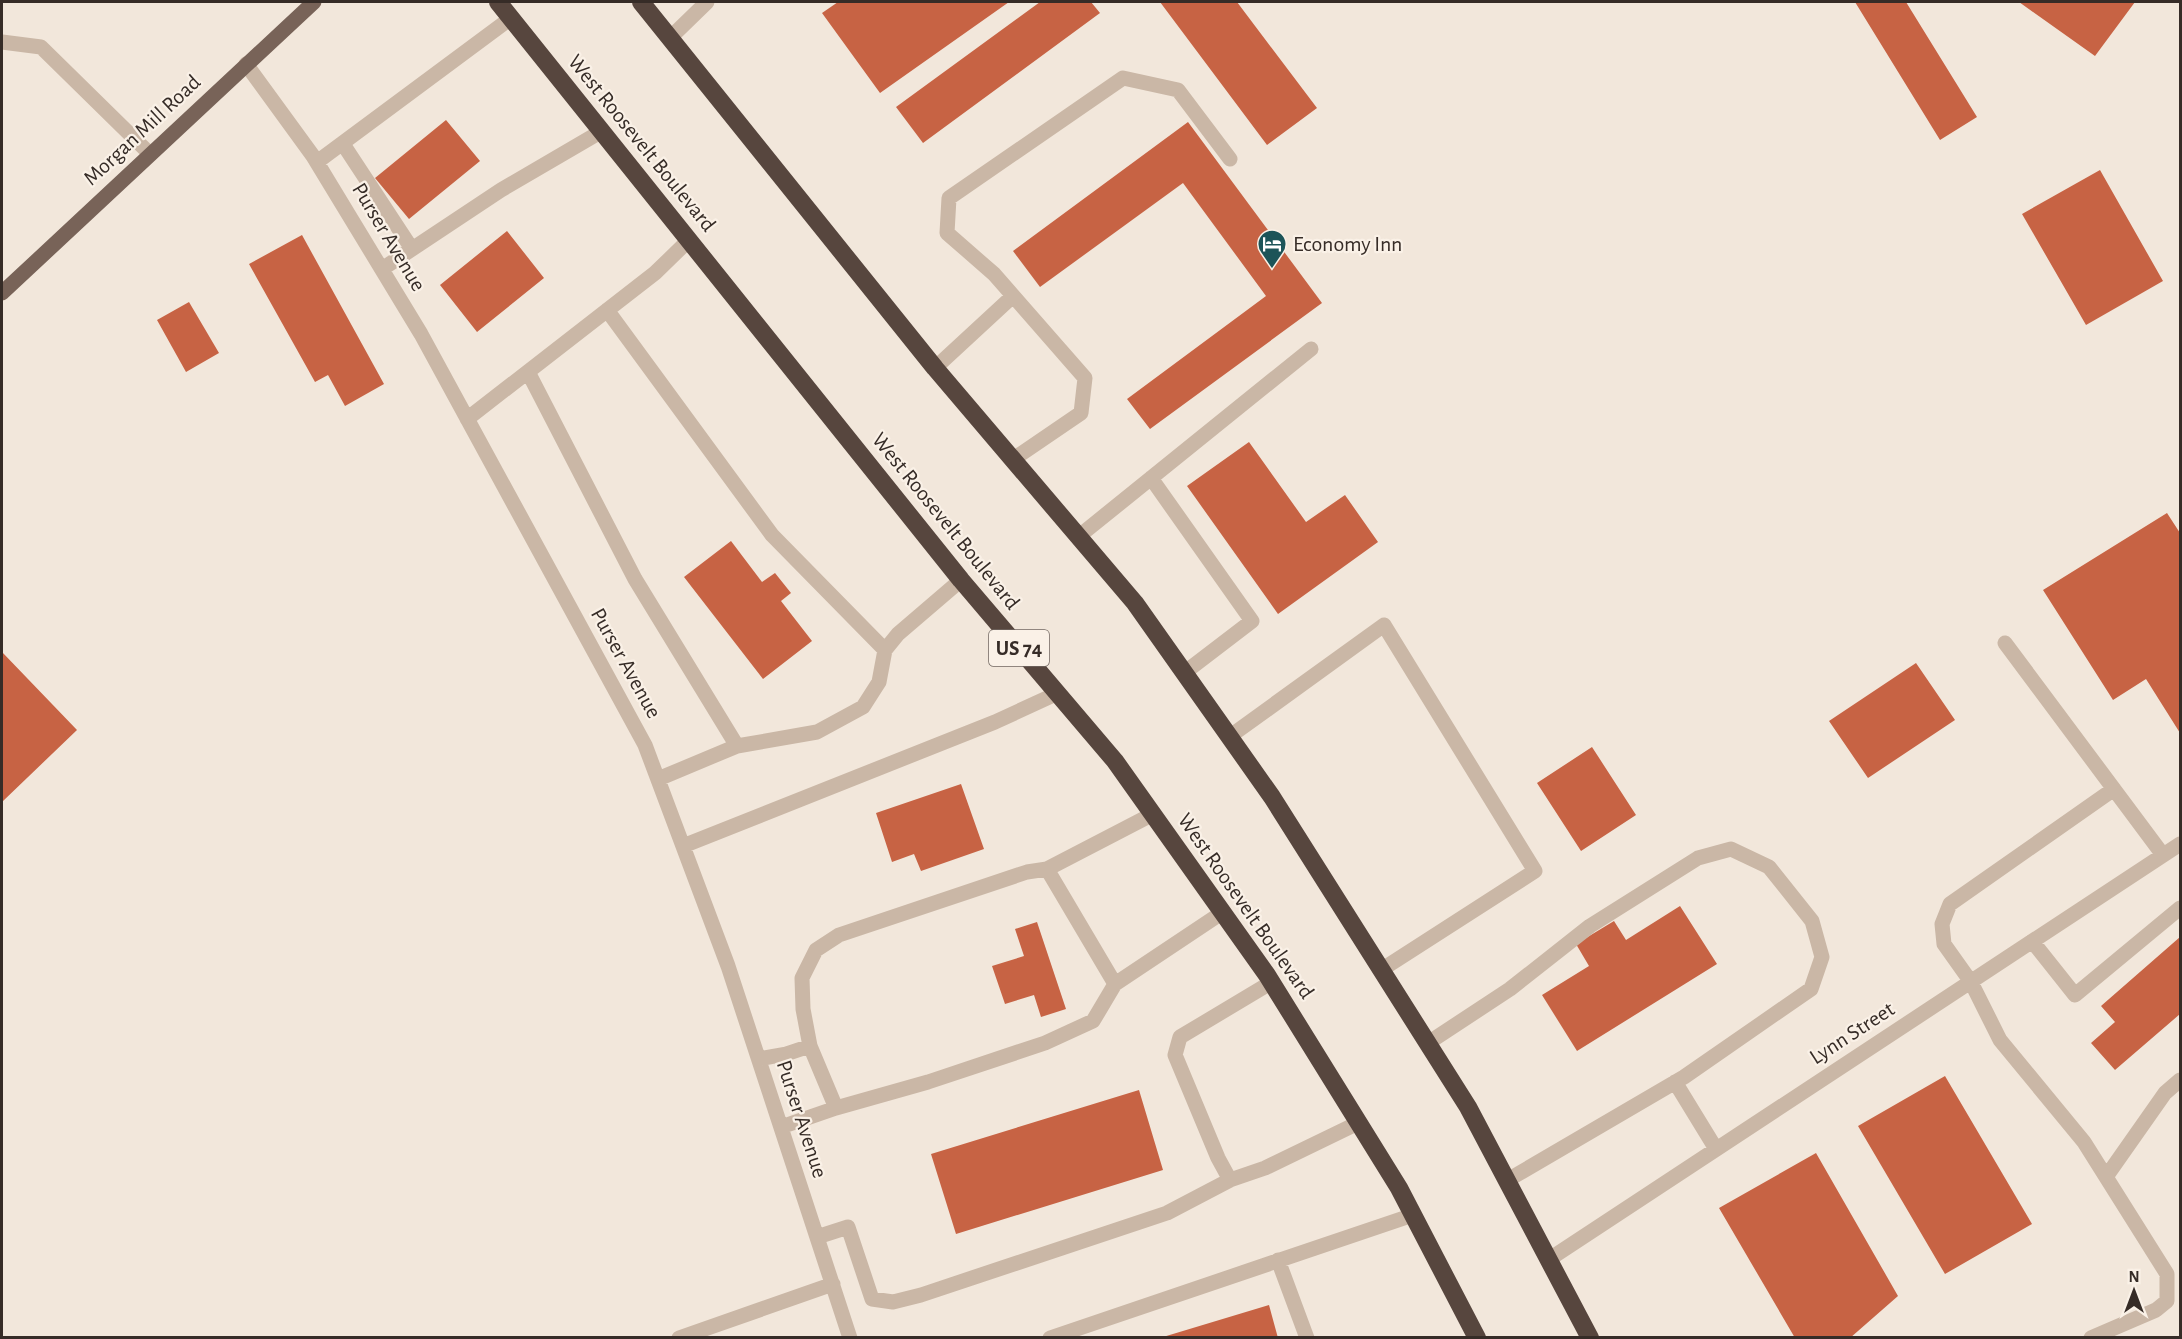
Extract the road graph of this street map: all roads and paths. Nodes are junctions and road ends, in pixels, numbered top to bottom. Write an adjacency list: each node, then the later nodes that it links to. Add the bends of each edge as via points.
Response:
1 (314, 2): 8 (main road, Morgan Mill Road)
2 (498, 2): 5 (highway, West Roosevelt Boulevard / US 74)
3 (641, 2): 6 (highway)
4 (707, 2): 6 (street)
5 (511, 18): 9 (highway, West Roosevelt Boulevard / US 74); 10 (street)
6 (670, 38): 21 (highway)
7 (2, 42): 11 (street, via 41,47)
8 (246, 64): 11 (main road, Morgan Mill Road); 13 (street, Purser Avenue)
9 (602, 131): 14 (highway, West Roosevelt Boulevard / US 74); 15 (street, via 501,190)
10 (343, 144): 13 (street); 15 (street)
11 (150, 154): 17 (main road, Morgan Mill Road)
12 (1230, 159): 18 (street, via 1178,90 1123,78 949,198 947,233)
13 (317, 162): 16 (street, Purser Avenue)
14 (689, 240): 19 (street, via 655,273); 27 (highway, West Roosevelt Boulevard / US 74)
15 (412, 249): 16 (street)
16 (382, 269): 23 (street, Purser Avenue)
17 (2, 293)
18 (1013, 296): 21 (street); 24 (street, via 1085,378 1082,413)
19 (607, 310): 22 (street); 29 (street, via 772,535)
20 (1311, 349): 25 (street)
21 (934, 368): 24 (highway)
22 (528, 372): 23 (street); 33 (street, via 635,579)
23 (467, 419): 34 (street, Purser Avenue, via 645,745)
24 (1012, 460): 26 (highway)
25 (1151, 478): 26 (street); 30 (street, via 1252,621)
26 (1078, 537): 30 (highway, via 1135,603)
27 (962, 580): 29 (street, via 904,628); 31 (highway, West Roosevelt Boulevard / US 74)
28 (2005, 643): 35 (street)
29 (885, 650): 33 (street, via 879,682 863,707 817,732)
30 (1185, 673): 32 (highway)
31 (1058, 693): 36 (highway, West Roosevelt Boulevard / US 74); 38 (street, via 995,722)
32 (1229, 737): 44 (highway); 44 (street, via 1384,625 1535,871)
33 (737, 746): 34 (street)
34 (658, 779): 38 (street, Purser Avenue)
35 (2114, 789): 39 (street); 46 (street, via 1950,904 1942,924 1944,944)
36 (1153, 814): 40 (street); 42 (highway, West Roosevelt Boulevard / US 74)
37 (2181, 844): 39 (street, Lynn Street)
38 (683, 846): 50 (street, Purser Avenue)
39 (2163, 855): 43 (street, Lynn Street)
40 (1047, 869): 47 (street); 49 (street, via 1027,872 839,935 816,950 802,978)
41 (2181, 908): 43 (street, via 2075,995)
42 (1223, 912): 45 (highway, West Roosevelt Boulevard / US 74); 47 (street)
43 (2032, 941): 46 (street, Lynn Street)
44 (1381, 970): 48 (highway)
45 (1272, 982): 54 (highway, West Roosevelt Boulevard / US 74); 58 (street, via 1180,1038 1175,1056)
46 (1971, 982): 56 (street, Lynn Street); 57 (street, via 2000,1040 2084,1142)
47 (1115, 984): 53 (street, via 1093,1022 1045,1043)
48 (1428, 1043): 52 (street, via 1510,989 1590,926 1698,858 1731,849 1769,867 1812,921 1822,957 1811,989); 59 (highway, via 1468,1107)
49 (810, 1047): 50 (street); 53 (street)
50 (759, 1059): 55 (street, Purser Avenue)
51 (2181, 1080): 57 (street, via 2165,1093)
52 (1676, 1082): 56 (street); 59 (street)
53 (836, 1108): 55 (street)
54 (1358, 1123): 58 (street, via 1265,1168); 60 (highway, West Roosevelt Boulevard / US 74)
55 (781, 1127): 61 (street, Purser Avenue)
56 (1716, 1149): 63 (street, Lynn Street)
57 (2106, 1177): 71 (street, via 2167,1274 2167,1301 2156,1310)
58 (1230, 1180): 61 (street, via 1167,1214 893,1302 872,1299 848,1227)
59 (1506, 1181): 63 (highway)
60 (1413, 1215): 62 (street); 69 (highway, West Roosevelt Boulevard / US 74)
61 (817, 1237): 64 (street, Purser Avenue)
62 (1278, 1260): 67 (street); 68 (street)
63 (1548, 1260): 70 (highway)
64 (832, 1284): 65 (street); 66 (street, Purser Avenue)
65 (679, 1338)
66 (850, 1338)
67 (1050, 1338)
68 (1307, 1338)
69 (1477, 1338)
70 (1590, 1338)
71 (2091, 1338)

